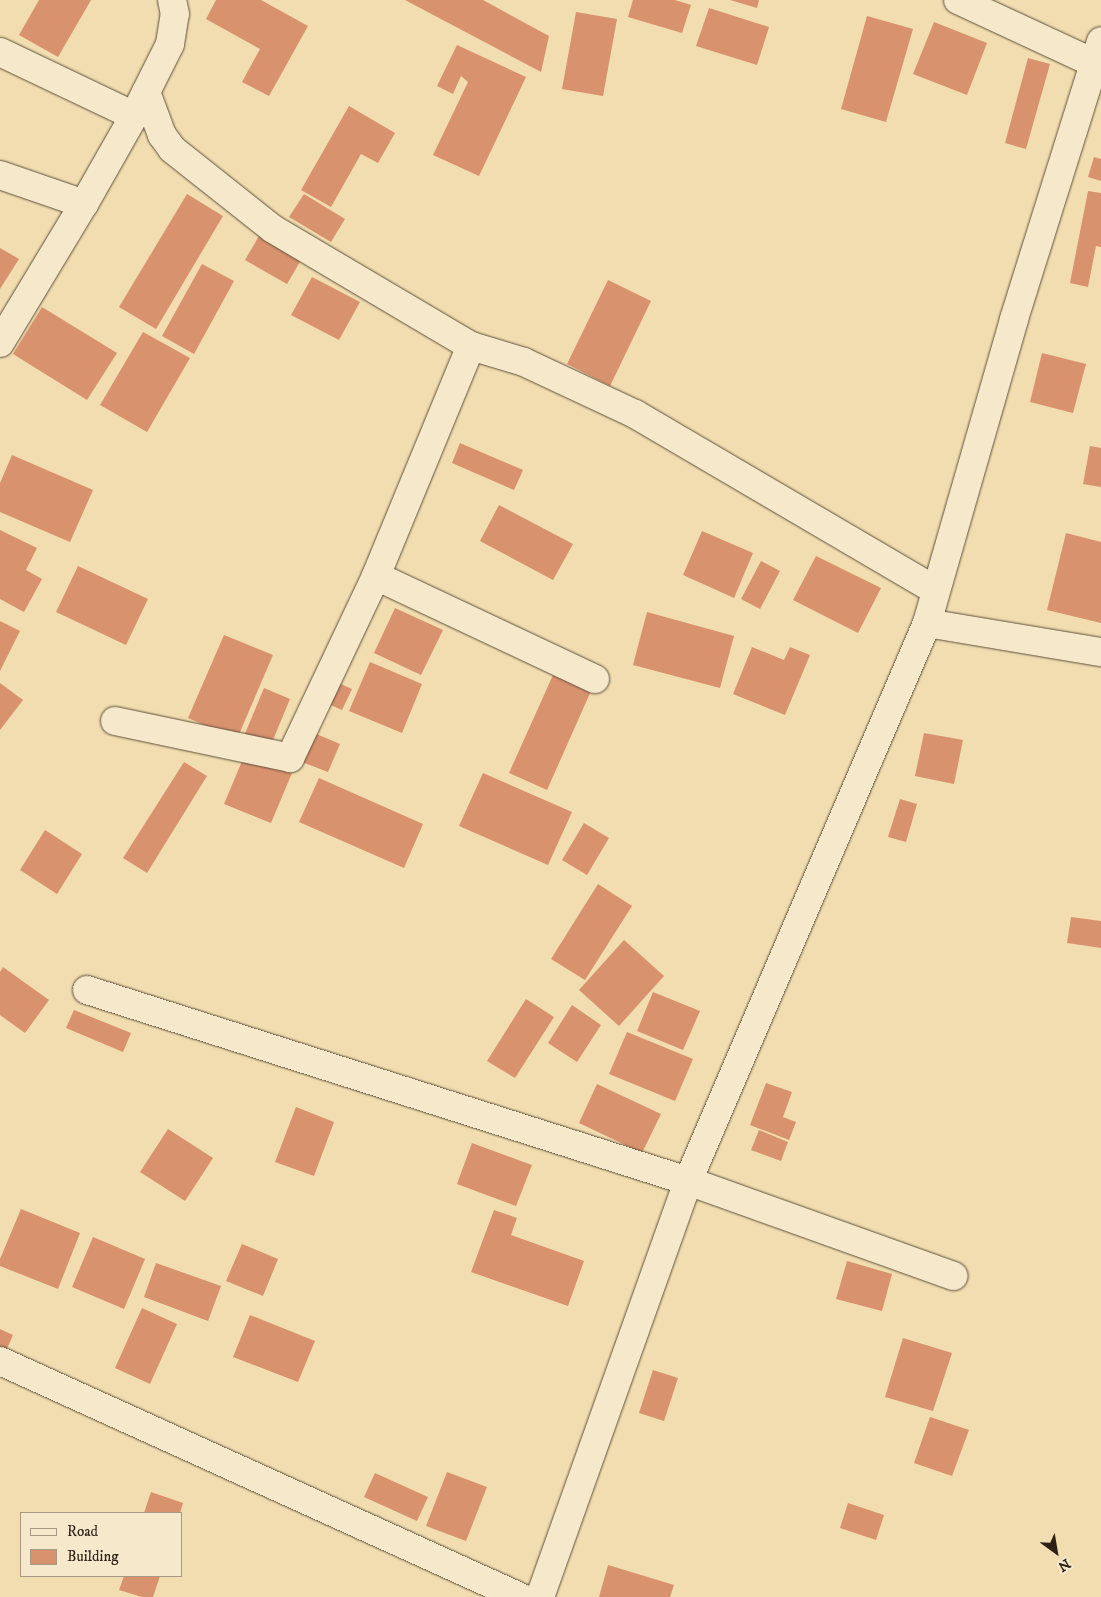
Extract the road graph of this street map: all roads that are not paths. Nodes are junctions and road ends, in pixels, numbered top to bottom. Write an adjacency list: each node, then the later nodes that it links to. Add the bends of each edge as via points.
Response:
1 (172, 0): 5 (street, via 175,14 170,44)
2 (958, 0): 4 (street)
3 (0, 52): 6 (street)
4 (1098, 52): 12 (street, via 1014,319)
5 (146, 92): 6 (street); 10 (street, via 162,135 172,149 273,229)
6 (134, 116): 8 (street)
7 (0, 175): 8 (street)
8 (84, 204): 9 (street)
9 (0, 343)
10 (470, 346): 11 (street); 12 (street, via 524,362 635,414)
11 (376, 576): 15 (street); 16 (street, via 290,758)
12 (935, 590): 13 (street)
13 (927, 623): 14 (street); 18 (street)
14 (1101, 652)
15 (595, 679)
16 (115, 721)
17 (87, 990): 18 (street)
18 (688, 1181): 19 (street); 22 (street)
19 (953, 1276)
20 (0, 1361): 21 (street)
21 (520, 1597)
22 (540, 1597)

